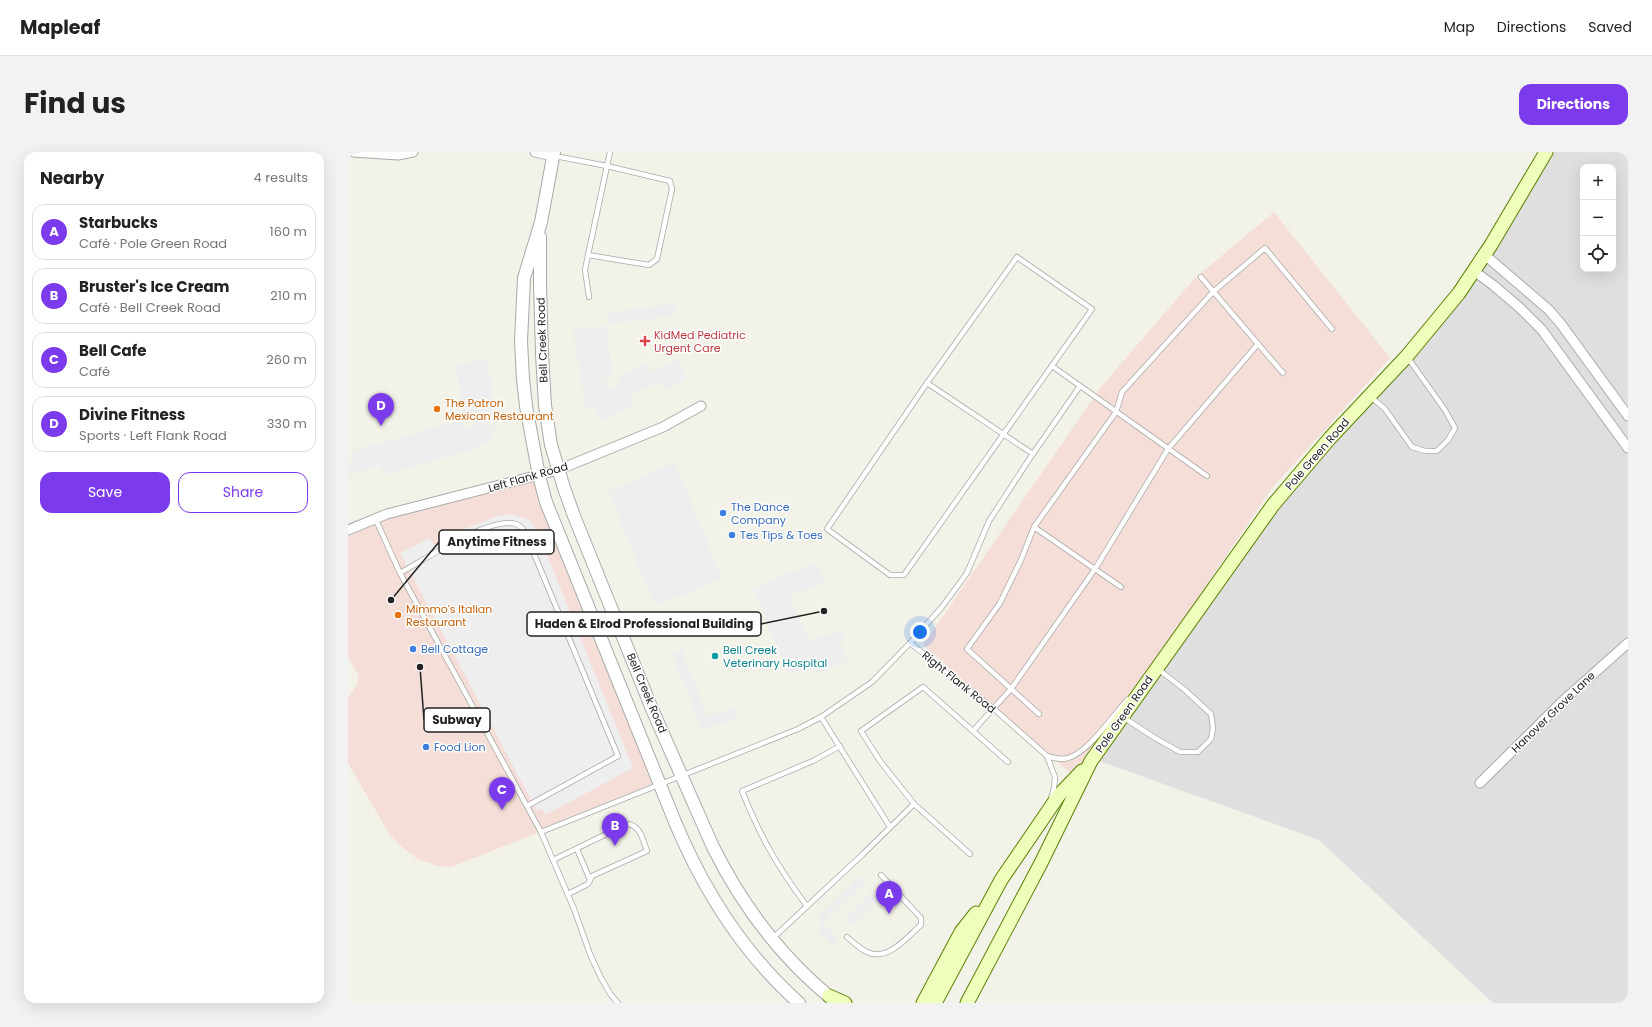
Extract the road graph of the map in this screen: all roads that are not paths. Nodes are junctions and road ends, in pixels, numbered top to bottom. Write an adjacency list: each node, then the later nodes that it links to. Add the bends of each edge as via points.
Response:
1 (353, 152): 2 (street, via 398,155)
2 (413, 152)
3 (535, 152): 6 (street)
4 (610, 152): 7 (lane)
5 (1546, 152): 10 (main road, Pole Green Road)
6 (554, 154): 7 (lane); 8 (street, Bell Creek Road)
7 (607, 166): 9 (lane); 9 (lane, via 670,181 672,189 658,259 649,265)
8 (541, 222): 30 (street, Bell Creek Road, via 540,285 545,405); 31 (street, Bell Creek Road, via 524,278 521,341 524,393)
9 (588, 255): 14 (lane, via 585,270)
10 (1485, 255): 11 (main road, Pole Green Road); 25 (street, via 1562,324)
11 (1474, 271): 17 (main road, Pole Green Road); 27 (street, via 1520,308 1542,330)
12 (1201, 277): 13 (lane)
13 (1213, 292): 15 (lane, via 1265,248); 16 (lane); 24 (lane, via 1122,392)
14 (589, 298)
15 (1332, 329)
16 (1258, 344): 19 (lane); 28 (lane)
17 (1407, 356): 22 (main road, Pole Green Road); 22 (lane, via 1455,428 1448,440 1437,451 1425,452 1412,446 1384,409)
18 (1052, 366): 20 (lane, via 1092,309 1017,257); 21 (lane); 26 (lane)
19 (1282, 373)
20 (927, 383): 26 (lane); 26 (lane, via 827,529 890,575 904,575)
21 (1080, 386): 24 (lane); 29 (lane)
22 (1369, 396): 41 (main road, Pole Green Road, via 1273,505)
23 (701, 406): 30 (street, Left Flank Road, via 663,427)
24 (1116, 412): 28 (lane); 34 (lane)
25 (1628, 416)
26 (1004, 434): 29 (lane)
27 (1628, 448)
28 (1168, 449): 32 (lane); 36 (lane)
29 (1033, 454): 39 (lane, via 989,521 967,573 942,607)
30 (558, 470): 31 (street, Left Flank Road); 52 (street, Bell Creek Road, via 652,709)
31 (539, 476): 33 (street, Left Flank Road); 54 (street, Bell Creek Road, via 552,518)
32 (1207, 476)
33 (375, 518): 35 (street, Left Flank Road); 37 (lane)
34 (1034, 527): 36 (lane); 42 (lane, via 1000,603 967,649)
35 (348, 530)
36 (1095, 569): 38 (lane); 42 (lane)
37 (400, 573): 56 (lane); 56 (lane, via 474,532 506,523 517,524 525,532 618,756)
38 (1121, 587)
39 (910, 643): 43 (lane, Right Flank Road); 45 (lane, via 872,682)
40 (1628, 643): 53 (street, Hanover Grove Lane, via 1565,699)
41 (1157, 668): 46 (main road, Pole Green Road); 46 (lane, via 1211,714 1211,739 1198,752 1180,752); 49 (lane, via 1097,736 1079,752 1063,759)
42 (1011, 689): 43 (lane); 44 (lane)
43 (994, 709): 47 (lane); 49 (lane, Right Flank Road)
44 (1039, 714)
45 (821, 717): 48 (lane); 52 (lane, via 798,729)
46 (1122, 717): 50 (main road, Pole Green Road)
47 (974, 731): 51 (lane); 55 (lane, via 923,687 861,731 880,761)
48 (840, 746): 58 (lane); 67 (lane, via 813,761 742,791 769,850)
49 (1047, 756): 57 (lane, via 1055,777)
50 (1091, 761): 57 (main road, Pole Green Road, via 1059,795); 76 (main road, Pole Green Road)
51 (1008, 762)
52 (682, 776): 54 (lane); 69 (street, Bell Creek Road, via 723,867 745,904)
53 (1480, 783)
54 (660, 785): 59 (lane); 72 (street, Bell Creek Road, via 692,861 721,911 746,946)
55 (914, 804): 58 (lane); 61 (lane)
56 (527, 806): 59 (lane)
57 (1047, 812): 65 (main road, Pole Green Road)
58 (890, 827): 67 (lane)
59 (541, 832): 62 (lane)
60 (577, 849): 62 (lane); 64 (lane); 64 (lane, via 627,824 638,828 647,851 592,876)
61 (970, 854)
62 (553, 860): 66 (lane)
63 (881, 875): 68 (lane, via 921,918 921,925 884,954 868,953)
64 (590, 880): 66 (lane, via 588,884)
65 (1001, 880): 74 (main road, via 961,932); 75 (main road, Pole Green Road)
66 (568, 894): 71 (lane, via 598,972)
67 (807, 906): 69 (lane)
68 (847, 937)
69 (772, 939): 70 (street, Bell Creek Road, via 800,970)
70 (834, 999): 73 (main road)
71 (618, 1003)
72 (798, 1003)
73 (845, 1003)
74 (922, 1003)
75 (935, 1003)
76 (967, 1003)

